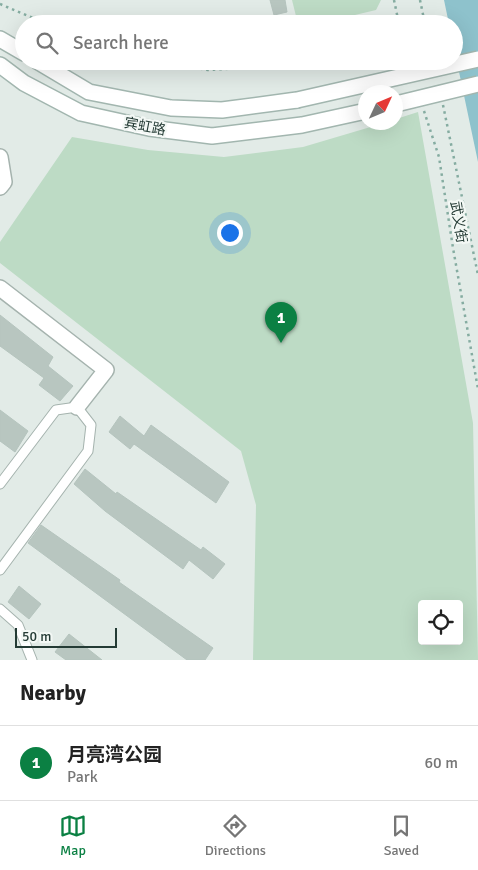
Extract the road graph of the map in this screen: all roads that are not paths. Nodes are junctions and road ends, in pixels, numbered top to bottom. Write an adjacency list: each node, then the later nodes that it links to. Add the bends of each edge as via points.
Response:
1 (0, 39): 2 (main road)
2 (15, 48)
3 (478, 58): 4 (main road, 宾虹路, bridge)
4 (463, 61)
5 (0, 65): 10 (main road, 宾虹路, via 24,83 81,113 149,128 212,136 302,126)
6 (52, 70): 7 (main road, 宾虹路, bridge, via 89,92 171,108 222,110 297,100)
7 (426, 70)
8 (478, 84): 9 (main road, bridge)
9 (403, 102)
10 (358, 113)
11 (0, 157): 12 (main road, via 4,182)
12 (0, 187)
13 (0, 288): 14 (main road, via 106,370)
14 (77, 407): 15 (lane, via 56,410); 16 (lane, via 91,425 88,451)
15 (0, 484)
16 (0, 570)
17 (0, 608): 18 (lane, via 18,625)
18 (32, 660)

